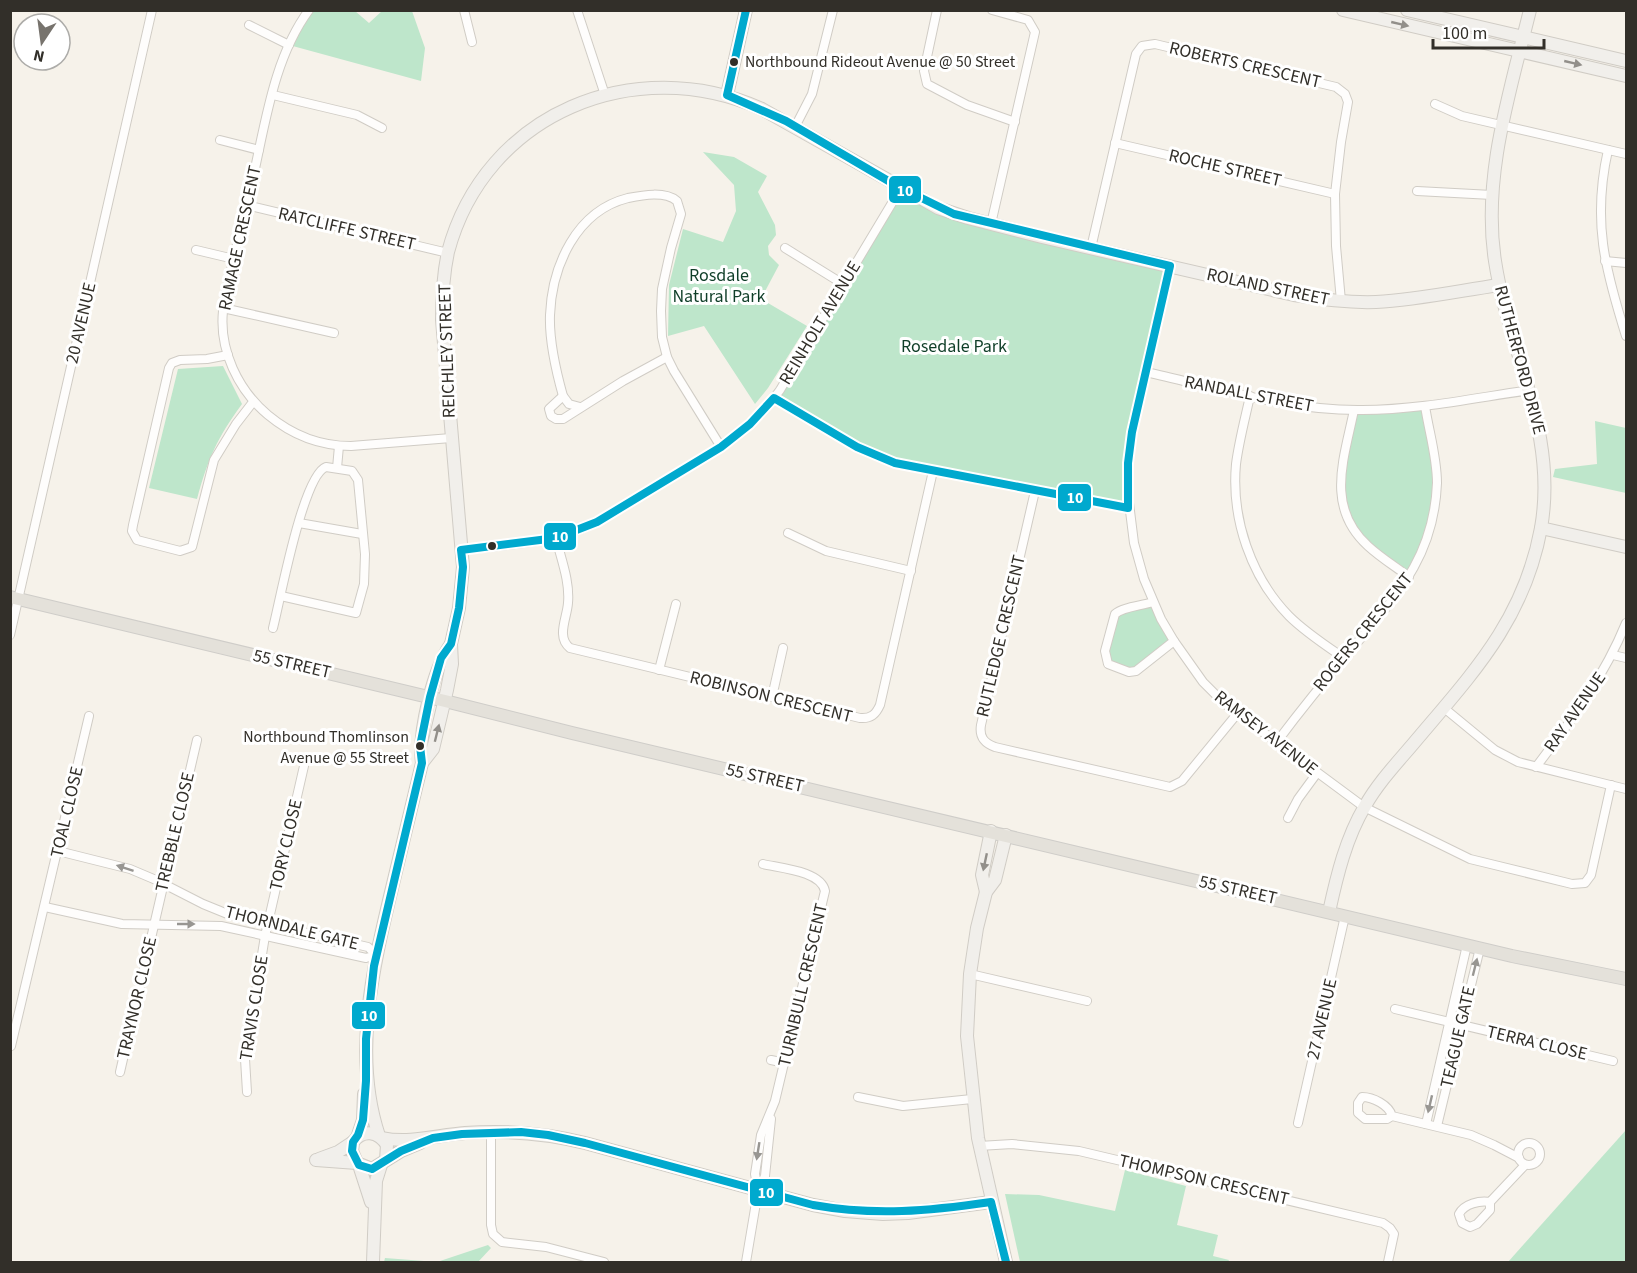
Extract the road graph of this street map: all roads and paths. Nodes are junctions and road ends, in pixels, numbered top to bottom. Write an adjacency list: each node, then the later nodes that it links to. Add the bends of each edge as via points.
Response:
1 (152, 10): 81 (street, 20 AVENUE)
2 (309, 10): 15 (street, RAMAGE CRESCENT)
3 (464, 10): 14 (street)
4 (577, 10): 19 (street)
5 (746, 10): 21 (street)
6 (833, 10): 25 (street, via 812,94)
7 (937, 10): 23 (street, via 924,71 927,84 967,105)
8 (992, 10): 23 (street, via 1028,20 1035,33)
9 (1342, 10): 16 (street, one-way to 16)
10 (1407, 10): 13 (street)
11 (1530, 10): 13 (street, RUTHERFORD DRIVE)
12 (249, 25): 15 (street)
13 (1523, 37): 16 (street, RUTHERFORD DRIVE); 17 (street)
14 (472, 42)
15 (289, 45): 20 (street, RAMAGE CRESCENT)
16 (1520, 51): 18 (street, one-way to 18); 24 (street, RUTHERFORD DRIVE)
17 (1626, 62)
18 (1626, 76)
19 (605, 94): 21 (street, REICHLEY STREET, via 657,87); 42 (street, REICHLEY STREET, via 553,115 512,147 484,178)
20 (273, 95): 26 (street, via 357,115); 29 (street, RAMAGE CRESCENT)
21 (727, 95): 25 (street, REICHLEY STREET)
22 (1435, 104): 24 (street, via 1462,116)
23 (1015, 122): 37 (street)
24 (1503, 126): 30 (street); 35 (street, RUTHERFORD DRIVE)
25 (795, 127): 32 (street, REICHLEY STREET)
26 (382, 128)
27 (220, 140): 29 (street)
28 (1115, 143): 34 (street, ROCHE STREET); 34 (street, ROBERTS CRESCENT, via 1137,51 1146,44 1166,47 1340,89 1348,102); 39 (street, ROBERTS CRESCENT)
29 (259, 150): 36 (street, RAMAGE CRESCENT)
30 (1608, 150): 31 (street); 44 (street, via 1599,202)
31 (1626, 154)
32 (901, 188): 37 (street, REICHLEY STREET, via 938,208); 47 (street, REINHOLT AVENUE)
33 (1416, 191): 35 (street)
34 (1335, 194): 49 (street, ROBERTS CRESCENT)
35 (1492, 195): 48 (street, RUTHERFORD DRIVE)
36 (246, 205): 42 (street, RATCLIFFE STREET); 43 (street, RAMAGE CRESCENT)
37 (991, 224): 38 (street, REICHLEY STREET)
38 (1039, 236): 39 (street, ROLAND STREET)
39 (1091, 248): 46 (street, ROLAND STREET)
40 (785, 249): 47 (street)
41 (196, 250): 43 (street)
42 (448, 253): 64 (street, REICHLEY STREET, via 442,321)
43 (234, 259): 50 (street, RAMAGE CRESCENT)
44 (1605, 261): 45 (street); 52 (street)
45 (1626, 262)
46 (1170, 266): 49 (street, ROLAND STREET, via 1294,295); 55 (street, RAMSEY AVENUE)
47 (843, 284): 59 (street, REINHOLT AVENUE)
48 (1499, 285): 49 (street, ROLAND STREET, via 1400,300); 56 (street, RUTHERFORD DRIVE)
49 (1341, 301)
50 (223, 308): 51 (street); 53 (street, RAMAGE CRESCENT)
51 (334, 333)
52 (1626, 336)
53 (228, 355): 60 (street, RAMAGE CRESCENT, via 238,381); 60 (street, via 180,360 169,368 133,525 136,540 180,551 192,547 214,460)
54 (667, 357): 57 (street, via 661,299 681,209 677,201 667,196 625,199 590,218 563,257 550,316); 62 (street); 66 (street)
55 (1146, 372): 58 (street, RANDALL STREET); 70 (street, RAMSEY AVENUE, via 1130,446)
56 (1530, 390): 61 (street, RANDALL STREET); 72 (street, RUTHERFORD DRIVE, via 1544,464)
57 (563, 396): 62 (street, via 569,404); 62 (street, via 549,409 554,418 563,419)
58 (1250, 396): 63 (street, RANDALL STREET, via 1301,406); 91 (street, via 1236,471 1238,513 1248,549 1280,606 1301,627)
59 (774, 398): 66 (street, REINHOLT AVENUE); 68 (street, via 868,452)
60 (253, 402): 65 (street, RAMAGE CRESCENT, via 291,432)
61 (1425, 406): 63 (street, RANDALL STREET); 79 (street, ROGERS CRESCENT, via 1435,456 1436,495 1430,532)
62 (580, 407)
63 (1354, 410): 79 (street, via 1340,478 1343,507 1364,542)
64 (451, 438): 65 (street, RAMAGE CRESCENT); 77 (street, REICHLEY STREET)
65 (339, 446): 67 (street)
66 (721, 447): 75 (street, REINHOLT AVENUE, via 610,515)
67 (337, 468): 71 (street, via 322,468 317,473); 74 (street, via 349,469 357,476)
68 (933, 471): 69 (street); 78 (street, ROBINSON CRESCENT)
69 (1035, 491): 70 (street); 98 (street, RUTLEDGE CRESCENT, via 981,726 983,740 995,747 1170,788 1182,781)
70 (1128, 508): 82 (street, RAMSEY AVENUE, via 1139,563)
71 (299, 524): 74 (street); 80 (street)
72 (1541, 528): 76 (street); 97 (street, RUTHERFORD DRIVE, via 1529,576 1508,623)
73 (788, 533): 78 (street, via 826,551)
74 (362, 534): 80 (street, via 364,584 356,613)
75 (556, 538): 77 (street, REINHOLT AVENUE); 93 (street, ROBINSON CRESCENT, via 568,593 563,634 566,645)
76 (1626, 547)
77 (461, 550): 88 (street, REICHLEY STREET, via 461,595)
78 (911, 571): 95 (street, ROBINSON CRESCENT, via 875,714 860,718)
79 (1409, 577): 91 (street, ROGERS CRESCENT)
80 (281, 596): 85 (street)
81 (14, 598): 86 (street, 20 AVENUE); 94 (main road, 55 STREET)
82 (1153, 602): 87 (street, RAMSEY AVENUE); 87 (street, via 1115,614 1106,661 1112,667 1133,672)
83 (676, 604): 93 (street)
84 (1626, 623): 90 (street, RAY AVENUE)
85 (273, 628)
86 (10, 635)
87 (1174, 641): 98 (street, RAMSEY AVENUE, via 1203,682)
88 (451, 644): 94 (street, REICHLEY STREET, via 441,657); 96 (street, REICHLEY STREET, via 452,664)
89 (783, 648): 95 (street)
90 (1613, 655): 92 (street); 104 (street, RAY AVENUE, via 1582,707)
91 (1344, 658): 101 (street, ROGERS CRESCENT)
92 (1626, 658)
93 (659, 670): 95 (street, ROBINSON CRESCENT)
94 (430, 697): 96 (main road, 55 STREET); 102 (street, REICHLEY STREET, via 420,746)
95 (772, 697)
96 (445, 701): 102 (street, REICHLEY STREET, one-way to 96, via 433,749); 110 (main road, 55 STREET)
97 (1444, 708): 104 (street, via 1502,754); 108 (street, RUTHERFORD DRIVE)
98 (1238, 714): 101 (street, RAMSEY AVENUE)
99 (89, 716): 112 (street, TOAL CLOSE)
100 (196, 740): 114 (street, TREBBLE CLOSE)
101 (1276, 743): 105 (street, RAMSEY AVENUE)
102 (422, 763): 127 (street)
103 (304, 766): 120 (street, TORY CLOSE)
104 (1536, 767): 106 (street)
105 (1317, 773): 108 (street, RAMSEY AVENUE); 109 (street)
106 (1611, 785): 107 (street); 108 (street, RAMSEY AVENUE, via 1591,875 1578,885 1470,859)
107 (1626, 789)
108 (1364, 807): 118 (street, RUTHERFORD DRIVE, via 1345,849)
109 (1288, 818)
110 (991, 831): 111 (main road, 55 STREET); 115 (street, one-way to 115, via 982,875)
111 (1006, 835): 115 (street, via 995,880); 118 (main road, 55 STREET)
112 (58, 851): 114 (street, THORNDALE GATE, one-way to 112, via 121,866); 116 (street, TOAL CLOSE)
113 (763, 864): 139 (street, TURNBULL CRESCENT, via 812,875 823,883 825,891)
114 (163, 884): 117 (street, THORNDALE GATE); 122 (street, TREBBLE CLOSE)
115 (986, 892): 129 (street)
116 (45, 908): 122 (street, THORNDALE GATE, via 109,922); 136 (street, TOAL CLOSE)
117 (215, 910): 120 (street, THORNDALE GATE); 121 (street)
118 (1329, 912): 119 (main road, 55 STREET)
119 (1345, 916): 125 (main road, 55 STREET); 146 (street, 27 AVENUE)
120 (268, 923): 123 (street, TRAVIS CLOSE); 124 (street, THORNDALE GATE)
121 (211, 924): 122 (street, THORNDALE GATE, one-way to 121); 123 (street, THORNDALE GATE)
122 (154, 925): 140 (street, TRAYNOR CLOSE)
123 (265, 936): 126 (street, THORNDALE GATE); 142 (street, TRAVIS CLOSE, via 245,1059)
124 (322, 936): 126 (street); 127 (street, THORNDALE GATE, via 368,947)
125 (1473, 947): 128 (main road, 55 STREET); 134 (street, TEAGUE GATE); 135 (street, TEAGUE GATE, one-way to 125)
126 (319, 948): 127 (street, THORNDALE GATE, via 366,958)
127 (376, 955): 141 (street, via 366,1039)
128 (1512, 956): 130 (main road, 55 STREET); 131 (main road, 55 STREET)
129 (970, 974): 132 (street); 144 (street, via 967,1036)
130 (1626, 979)
131 (1626, 988)
132 (1087, 1001)
133 (1395, 1009): 134 (street, TERRA CLOSE)
134 (1449, 1022): 135 (street, TERRA CLOSE); 147 (street, TEAGUE GATE, one-way to 147)
135 (1461, 1025): 138 (street, TERRA CLOSE); 148 (street, TEAGUE GATE)
136 (11, 1046)
137 (771, 1060): 139 (street)
138 (1613, 1061)
139 (784, 1063): 156 (street, TURNBULL CRESCENT, via 771,1114 765,1176)
140 (120, 1072)
141 (366, 1081): 150 (street); 152 (street, via 363,1120)
142 (247, 1092)
143 (858, 1097): 144 (street, via 903,1106)
144 (972, 1099): 153 (street)
145 (1392, 1116): 147 (street)
146 (1298, 1123)
147 (1425, 1124): 148 (street)
148 (1437, 1126): 158 (street, via 1482,1139 1522,1162)
149 (491, 1132): 151 (street); 156 (street, via 567,1138); 161 (street, via 491,1225 495,1237 502,1242 546,1247)
150 (381, 1137): 151 (street, via 398,1141); 152 (street, via 367,1132); 154 (street, via 387,1145)
151 (433, 1138): 154 (street)
152 (355, 1139): 155 (street, via 352,1151); 155 (street, via 338,1152 313,1161)
153 (979, 1146): 157 (street); 164 (street, THOMPSON CRESCENT, via 1012,1144 1079,1151 1383,1223 1394,1234)
154 (383, 1162): 155 (street, via 372,1169); 159 (street, via 376,1181)
155 (358, 1164): 159 (street)
156 (758, 1191): 157 (street, via 825,1208 883,1214 929,1212); 162 (street, TURNBULL CRESCENT)
157 (991, 1202): 163 (street)
158 (1490, 1202)
159 (373, 1212): 160 (street)
160 (373, 1263)
161 (604, 1263)
162 (746, 1263)
163 (1006, 1263)
164 (1388, 1263)

